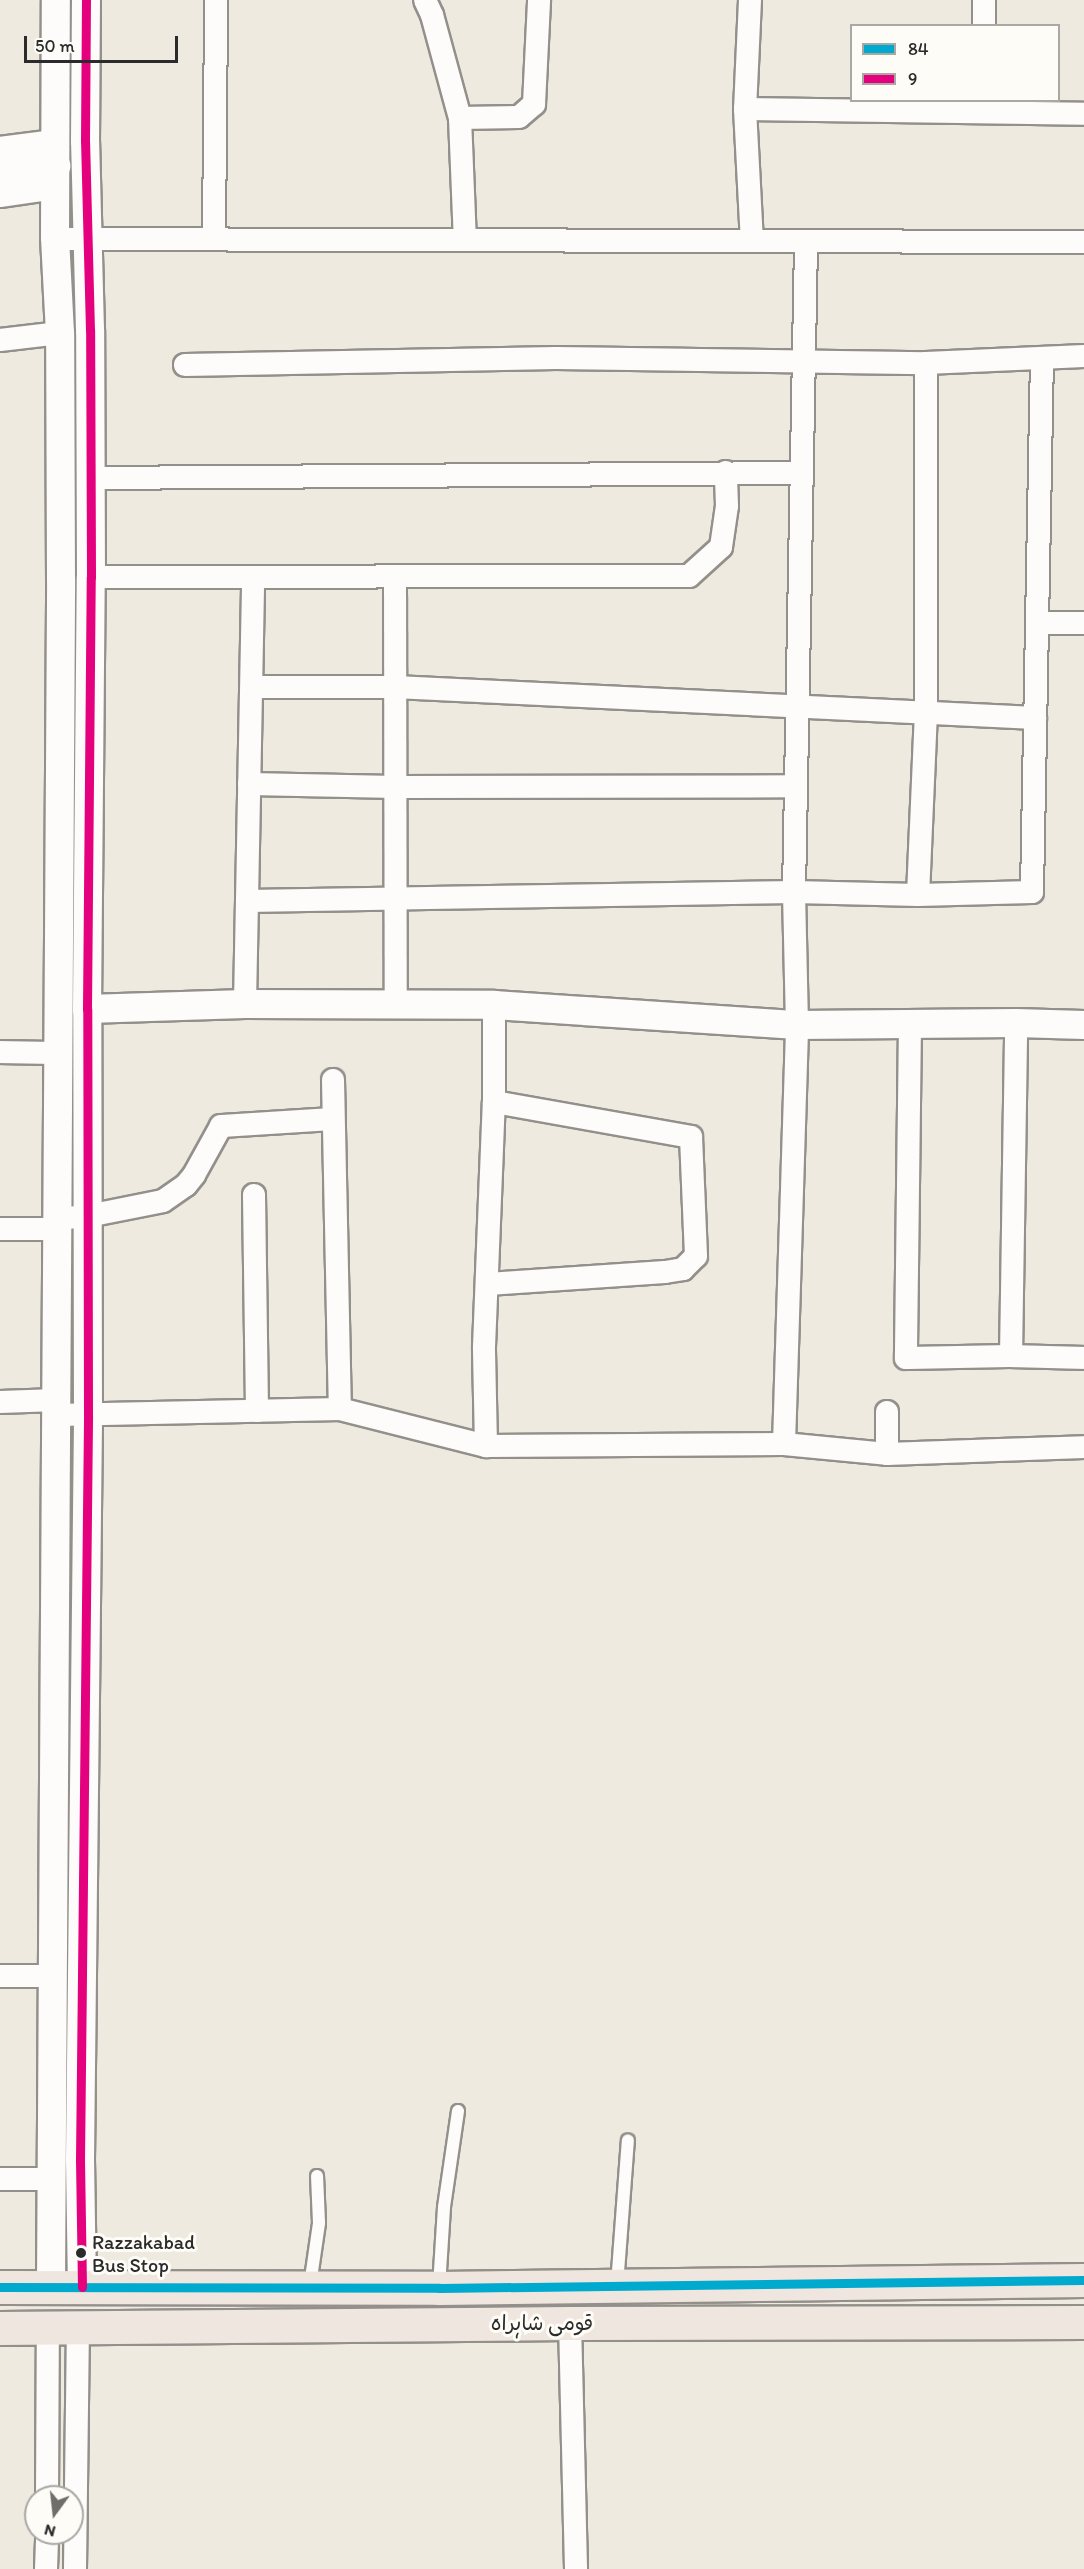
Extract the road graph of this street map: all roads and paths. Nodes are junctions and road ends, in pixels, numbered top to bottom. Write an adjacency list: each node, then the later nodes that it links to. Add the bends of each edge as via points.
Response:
1 (56, 0): 14 (street)
2 (86, 0): 17 (street)
3 (216, 0): 19 (street)
4 (425, 0): 12 (street)
5 (539, 0): 12 (street, via 534,104 519,117)
6 (750, 0): 10 (street)
7 (984, 0): 8 (street)
8 (984, 24)
9 (981, 106): 10 (street); 11 (street)
10 (745, 109): 21 (street)
11 (1084, 114)
12 (460, 118): 20 (street)
13 (0, 152): 14 (street)
14 (56, 166): 15 (street); 16 (street); 18 (street)
15 (0, 174)
16 (0, 196)
17 (86, 237): 18 (street); 19 (street); 33 (street)
18 (56, 239): 24 (street)
19 (214, 239): 20 (street)
20 (465, 240): 21 (street)
21 (752, 241): 22 (street)
22 (806, 241): 23 (street); 28 (street)
23 (1084, 242)
24 (60, 333): 25 (street); 60 (street)
25 (0, 340)
26 (1084, 356): 27 (street)
27 (1042, 358): 29 (street); 37 (street)
28 (804, 361): 29 (street); 30 (street, via 556,358); 32 (street)
29 (926, 363): 42 (street)
30 (185, 365)
31 (726, 472): 32 (street); 33 (street); 36 (street, via 727,506 721,547 689,576)
32 (801, 472): 41 (street)
33 (90, 478): 34 (street)
34 (91, 577): 35 (street); 54 (street)
35 (253, 577): 36 (street); 39 (street)
36 (395, 578): 40 (street)
37 (1037, 623): 38 (street); 43 (street)
38 (1084, 623)
39 (252, 687): 40 (street); 44 (street)
40 (395, 687): 41 (street); 46 (street)
41 (796, 706): 42 (street); 45 (street)
42 (926, 714): 43 (street); 48 (street)
43 (1035, 718): 48 (street, via 1032,892)
44 (249, 784): 46 (street); 50 (street)
45 (796, 786): 46 (street); 47 (street)
46 (396, 787): 49 (street)
47 (794, 892): 48 (street); 49 (street); 57 (street)
48 (918, 895)
49 (395, 897): 50 (street); 52 (street)
50 (247, 901): 51 (street)
51 (245, 1004): 52 (street); 54 (street)
52 (396, 1005): 53 (street)
53 (494, 1005): 57 (street); 62 (street)
54 (87, 1009): 65 (street)
55 (910, 1023): 56 (street); 57 (street); 69 (street, via 906,1358)
56 (1016, 1023): 58 (street); 69 (street)
57 (797, 1025): 77 (street)
58 (1084, 1025)
59 (0, 1052): 60 (street)
60 (57, 1053): 66 (street)
61 (333, 1080): 63 (street)
62 (494, 1102): 68 (street); 68 (street, via 691,1137 696,1256 683,1269 665,1272)
63 (333, 1119): 65 (street, via 221,1126 201,1165 178,1190 150,1205); 73 (street)
64 (254, 1195): 74 (street)
65 (88, 1216): 66 (street); 76 (street)
66 (58, 1224): 67 (street); 72 (street)
67 (0, 1229)
68 (488, 1284): 78 (street, via 484,1347)
69 (1011, 1356): 70 (street)
70 (1084, 1358)
71 (0, 1401): 72 (street)
72 (57, 1408): 76 (street); 81 (street)
73 (340, 1409): 74 (street); 78 (street)
74 (257, 1411): 76 (street)
75 (887, 1412): 80 (street)
76 (88, 1415): 82 (street)
77 (784, 1444): 78 (street); 80 (street)
78 (486, 1446)
79 (1084, 1447): 80 (street)
80 (887, 1454)
81 (56, 1527): 82 (street); 84 (street)
82 (86, 1527): 93 (street, via 80,2114)
83 (0, 1976): 84 (street)
84 (51, 1976): 89 (street)
85 (458, 2111): 95 (lane, via 444,2207)
86 (628, 2140): 94 (lane)
87 (317, 2176): 91 (lane, via 319,2223)
88 (0, 2179): 89 (street)
89 (50, 2179): 93 (street)
90 (1084, 2280): 94 (highway, قومی شاہراہ)
91 (310, 2286): 93 (highway, قومی شاہراہ); 95 (highway, قومی شاہراہ)
92 (0, 2287): 93 (highway, قومی شاہراہ)
93 (67, 2287)
94 (616, 2287): 95 (highway, قومی شاہراہ)
95 (439, 2288)
96 (1084, 2322): 97 (highway, قومی شاہراہ)
97 (570, 2323): 99 (highway, قومی شاہراہ); 104 (street)
98 (0, 2328): 99 (highway, قومی شاہراہ)
99 (63, 2328): 100 (street); 103 (street)
100 (48, 2485)
101 (47, 2545): 102 (street)
102 (46, 2569)
103 (75, 2569)
104 (576, 2569)

